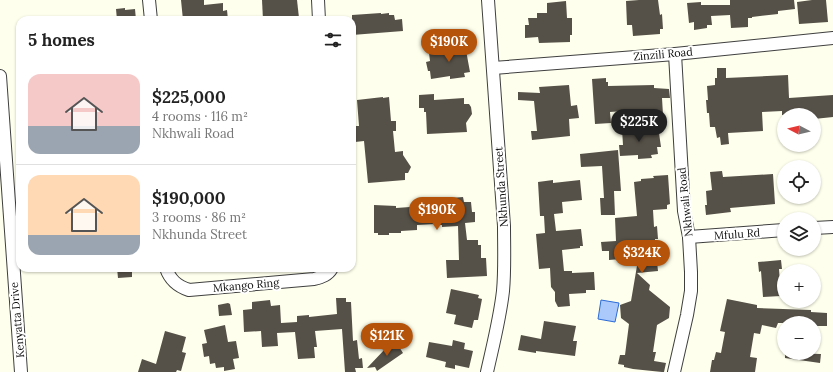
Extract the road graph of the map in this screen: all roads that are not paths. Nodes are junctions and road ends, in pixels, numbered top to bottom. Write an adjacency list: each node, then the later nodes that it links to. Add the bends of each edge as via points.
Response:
1 (150, 0): 4 (street)
2 (318, 0): 5 (street)
3 (488, 0): 8 (street, Nkhunda Street)
4 (151, 16)
5 (319, 16)
6 (833, 38): 7 (street, Zinzili Road)
7 (676, 54): 8 (street, Zinzili Road); 14 (street, Nkhwali Road, via 684,211)
8 (493, 68): 18 (street, Nkhunda Street, via 504,226 504,275 500,309)
9 (0, 76): 10 (street, Kenyatta Drive)
10 (5, 225): 17 (street, Kenyatta Drive)
11 (833, 226): 12 (street)
12 (821, 227)
13 (777, 231): 14 (street, Mfulu Rd)
14 (689, 237): 19 (street, Nkhwali Road, via 691,291)
15 (167, 272): 16 (street, Mkango Ring, via 176,283 189,290 314,279)
16 (328, 272)
17 (21, 372)
18 (486, 372)
19 (674, 372)

